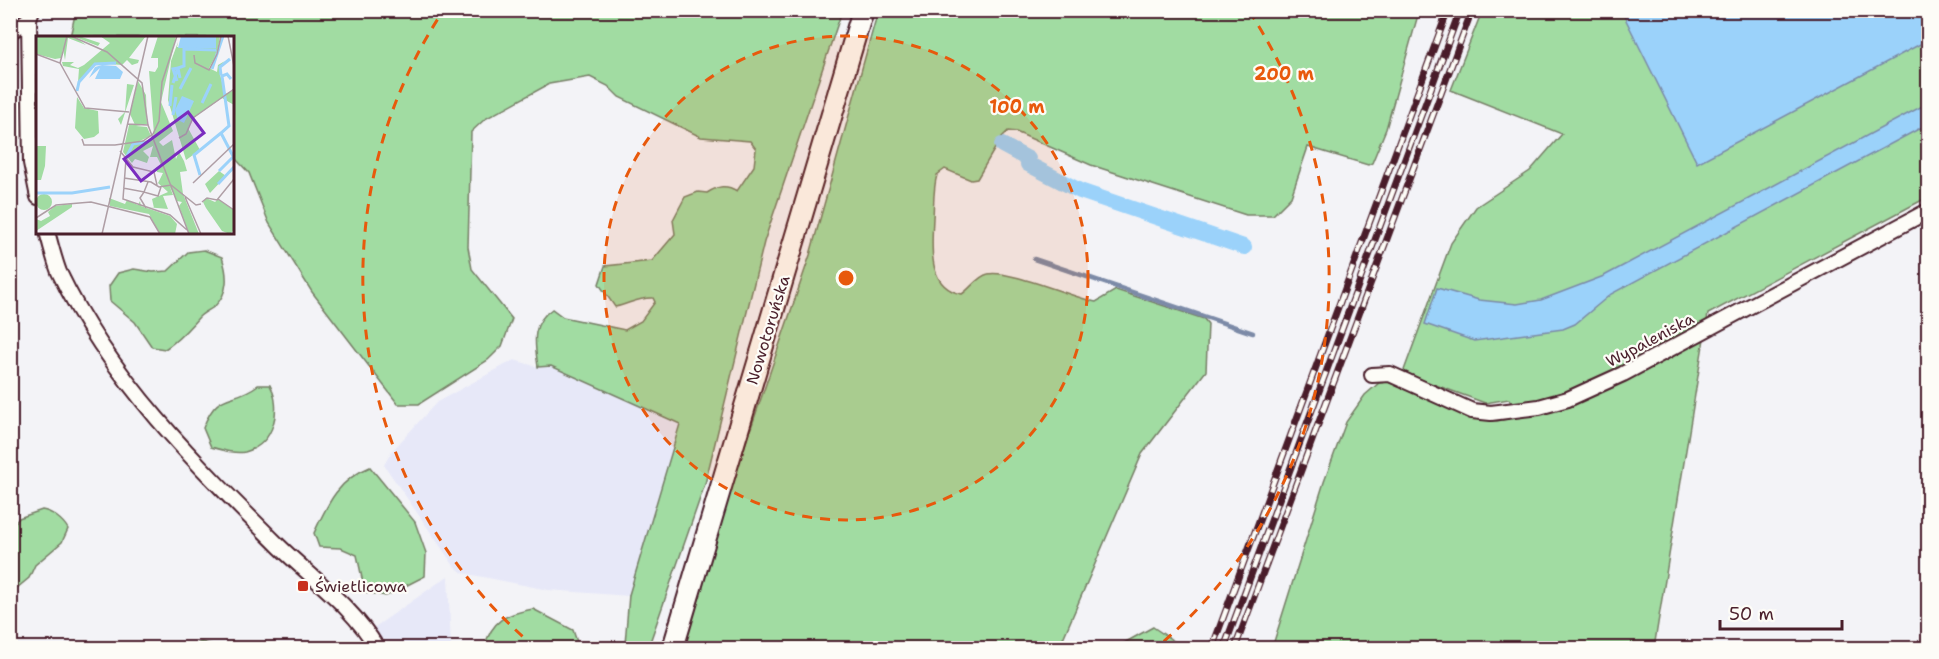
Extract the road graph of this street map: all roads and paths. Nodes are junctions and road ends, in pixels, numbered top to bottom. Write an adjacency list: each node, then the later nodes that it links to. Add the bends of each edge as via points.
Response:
1 (863, 10): 9 (main road, Nowotoruńska)
2 (30, 15): 3 (street); 4 (street, via 31,163)
3 (10, 32)
4 (36, 187)
5 (1929, 210): 7 (street, Wypaleniska, via 1623,374 1568,399 1491,413 1472,411 1397,376)
6 (49, 234): 8 (street, via 58,270 79,308 140,397 234,501 354,618)
7 (1371, 375)
8 (377, 648)
9 (673, 648)

